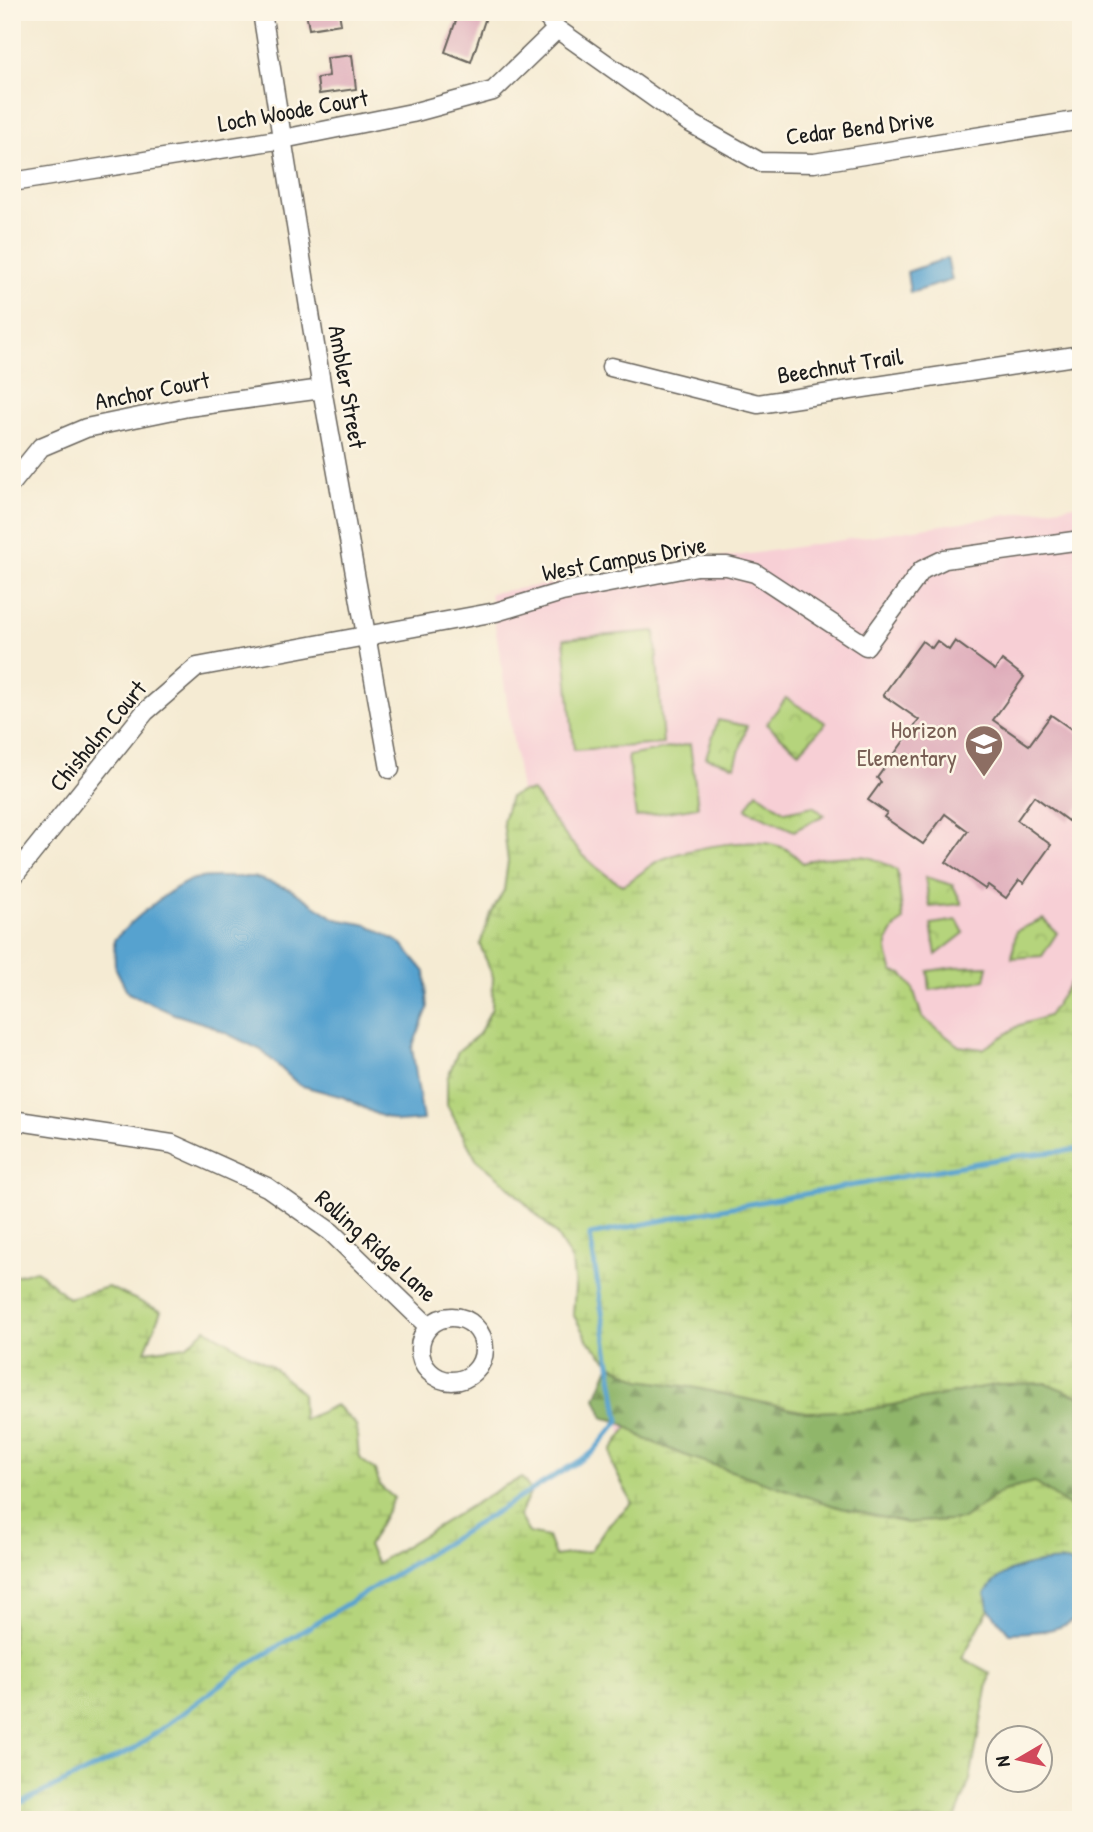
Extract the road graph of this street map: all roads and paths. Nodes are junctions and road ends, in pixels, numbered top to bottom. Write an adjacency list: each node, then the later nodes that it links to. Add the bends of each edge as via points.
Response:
1 (262, 12): 5 (street, Ambler Street)
2 (543, 12): 3 (street, Cedar Bend Drive)
3 (557, 29): 4 (street, Cedar Bend Drive, via 687,121 760,162 814,163); 5 (street, Loch Woode Court, via 493,91)
4 (1081, 120)
5 (282, 139): 6 (street, Loch Woode Court); 9 (street, Ambler Street)
6 (12, 183)
7 (1081, 355): 8 (street, Beechnut Trail, via 758,404)
8 (611, 366)
9 (322, 389): 10 (street, Anchor Court, via 188,407 86,428 41,447); 12 (street, Ambler Street)
10 (12, 483)
11 (1081, 540): 12 (street, West Campus Drive, via 945,559 922,570 866,646 755,573 727,566 697,566 562,592 496,612)
12 (367, 636): 13 (street, Ambler Street); 14 (street, Chisholm Court, via 197,667 145,712)
13 (390, 769)
14 (12, 878)
15 (12, 1120): 16 (street, Rolling Ridge Lane, via 172,1144 267,1187 331,1233)
16 (428, 1326)

